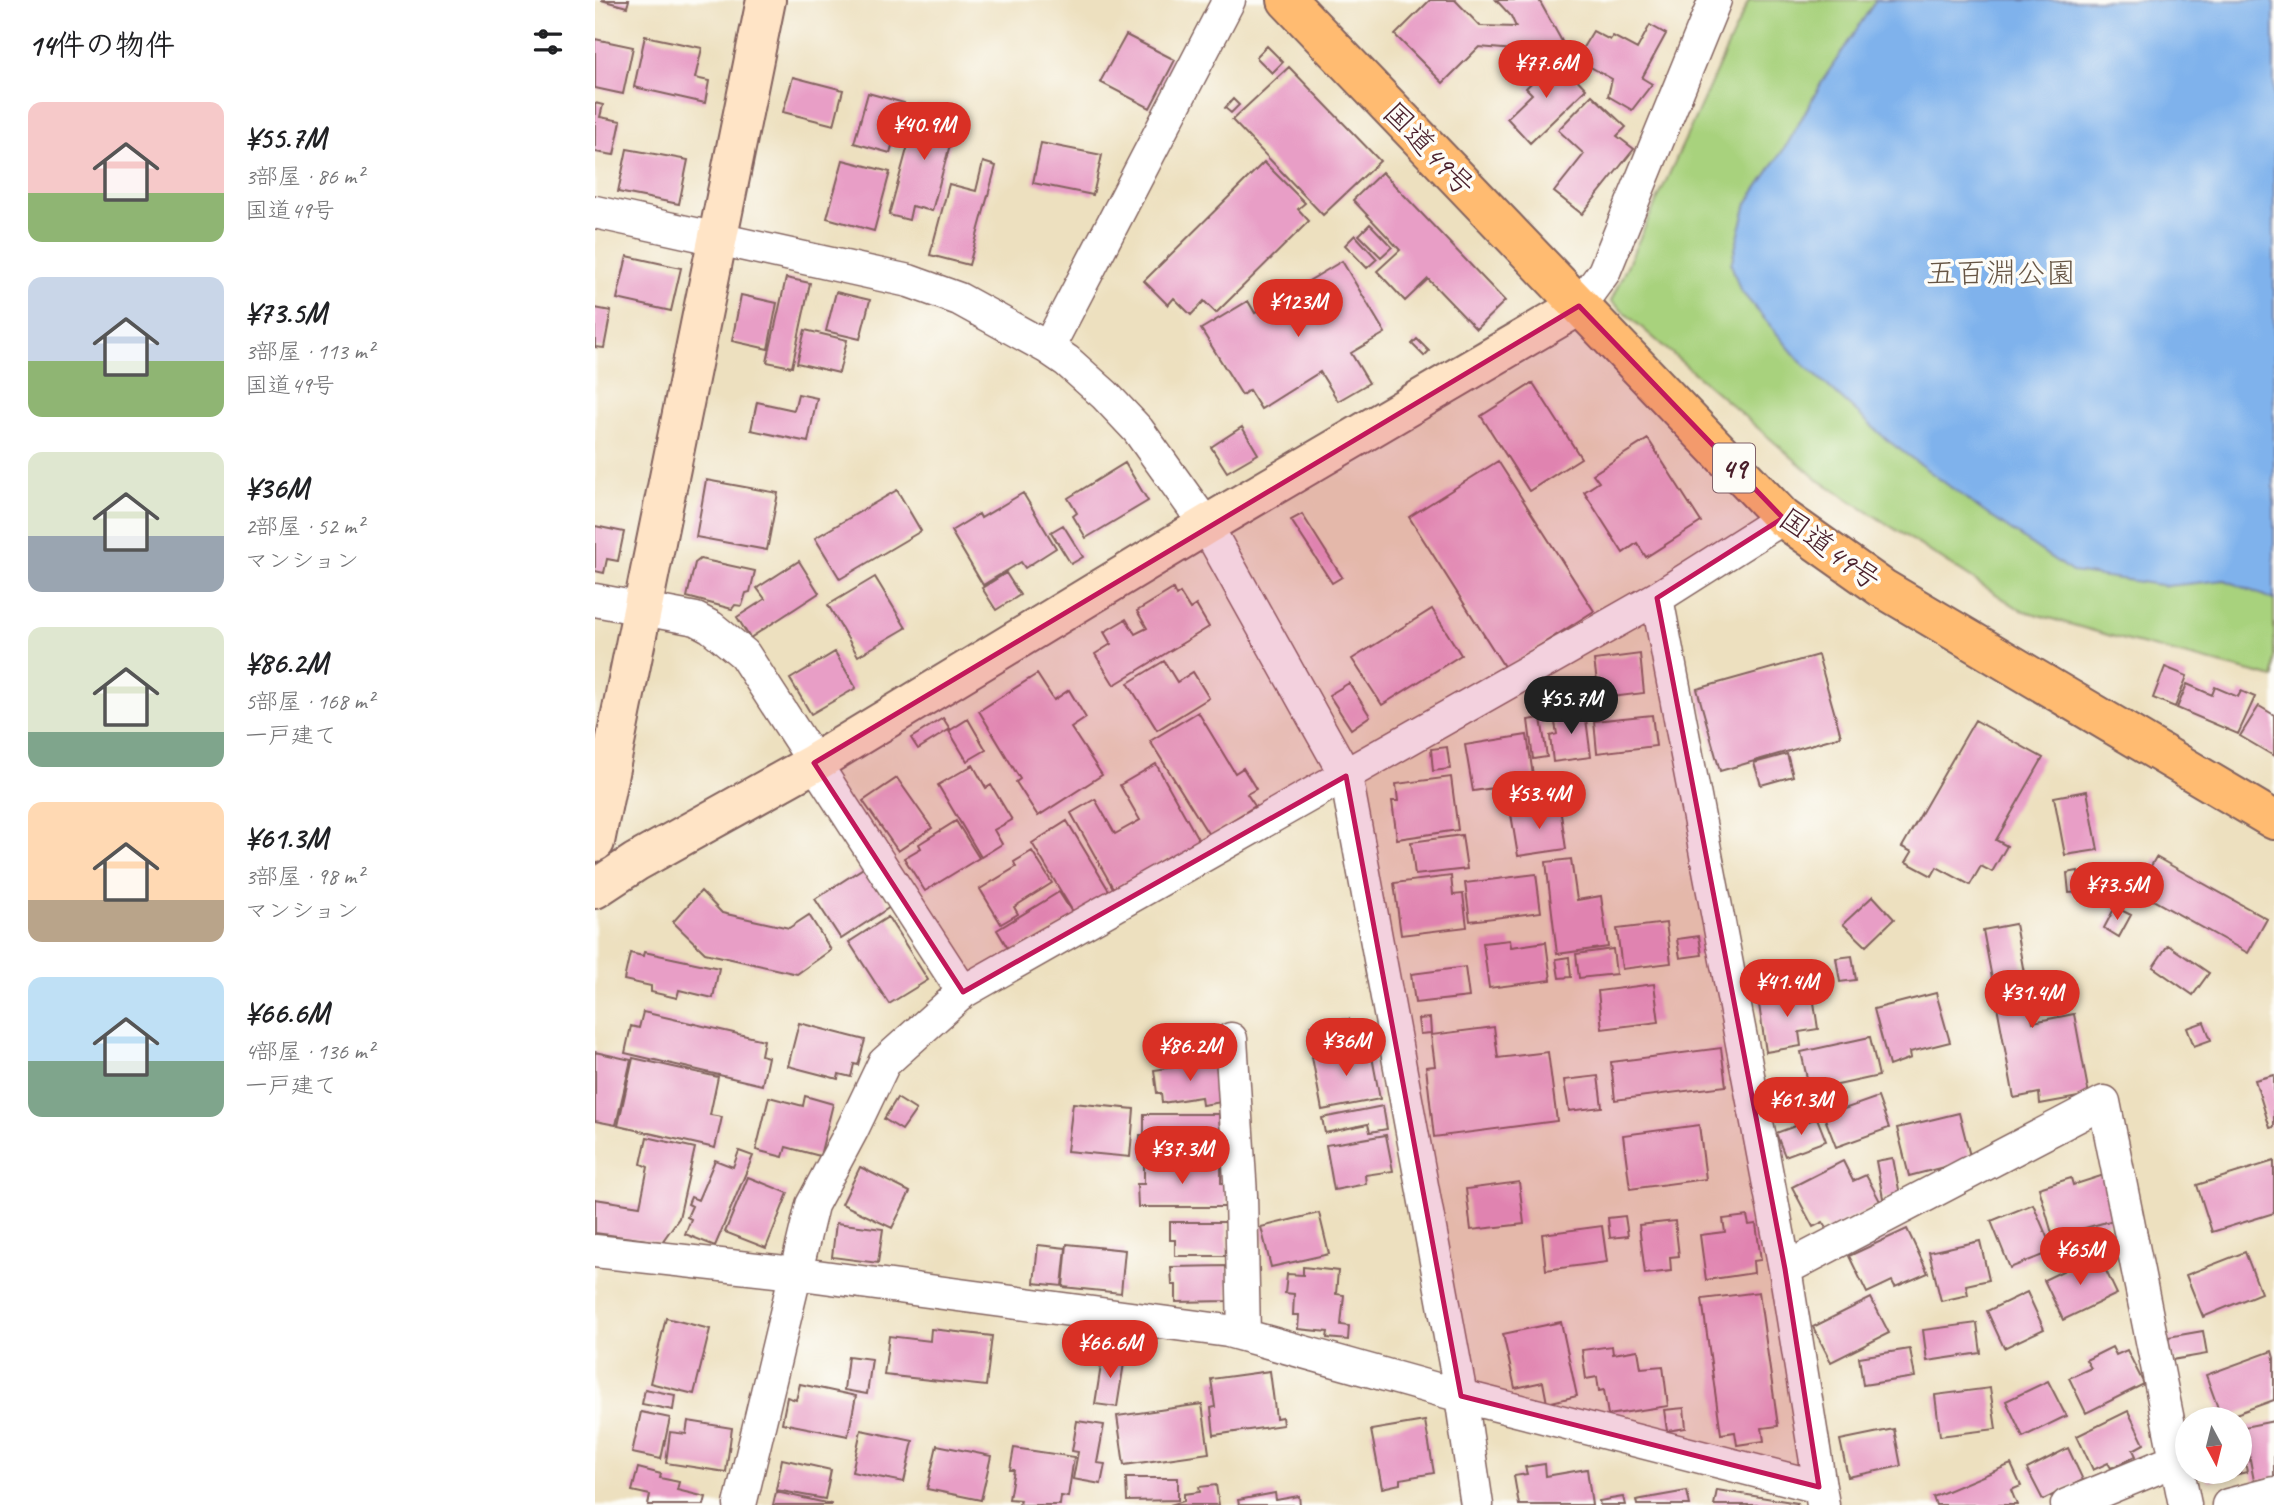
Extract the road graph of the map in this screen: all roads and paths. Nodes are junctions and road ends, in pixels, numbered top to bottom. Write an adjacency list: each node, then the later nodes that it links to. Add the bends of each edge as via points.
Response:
1 (766, 0): 6 (street)
2 (1229, 0): 8 (street)
3 (1287, 0): 7 (highway, 国道49号 / 49)
4 (1703, 8): 7 (street, via 1604,272)
5 (595, 212): 6 (street)
6 (719, 238): 8 (street, via 909,281 959,299); 13 (street)
7 (1579, 306): 9 (highway, 国道49号 / 49); 10 (street)
8 (1048, 348): 10 (street, via 1105,395 1138,430)
9 (1783, 518): 11 (street); 16 (highway, 国道49号 / 49, via 1882,588)
10 (1206, 525): 14 (street); 15 (street)
11 (1657, 598): 15 (street); 22 (street)
12 (595, 600): 13 (street)
13 (642, 609): 14 (street, via 696,619 731,642 744,654); 17 (street)
14 (814, 763): 18 (street); 19 (street)
15 (1346, 776): 19 (street); 25 (street)
16 (2274, 820)
17 (595, 842)
18 (595, 889)
19 (963, 992): 23 (street, via 884,1063 812,1205)
20 (1231, 1039): 24 (street)
21 (595, 1251): 23 (street)
22 (1785, 1269): 26 (street, via 2104,1102); 30 (street)
23 (794, 1273): 24 (street); 31 (street)
24 (1244, 1335): 25 (street)
25 (1461, 1396): 30 (street); 32 (street)
26 (2175, 1455)
27 (2175, 1460): 33 (street)
28 (2181, 1484): 34 (street)
29 (2274, 1493): 35 (street)
30 (1821, 1496)
31 (740, 1505)
32 (1477, 1505)
33 (2067, 1505)
34 (2185, 1505)
35 (2228, 1505)

